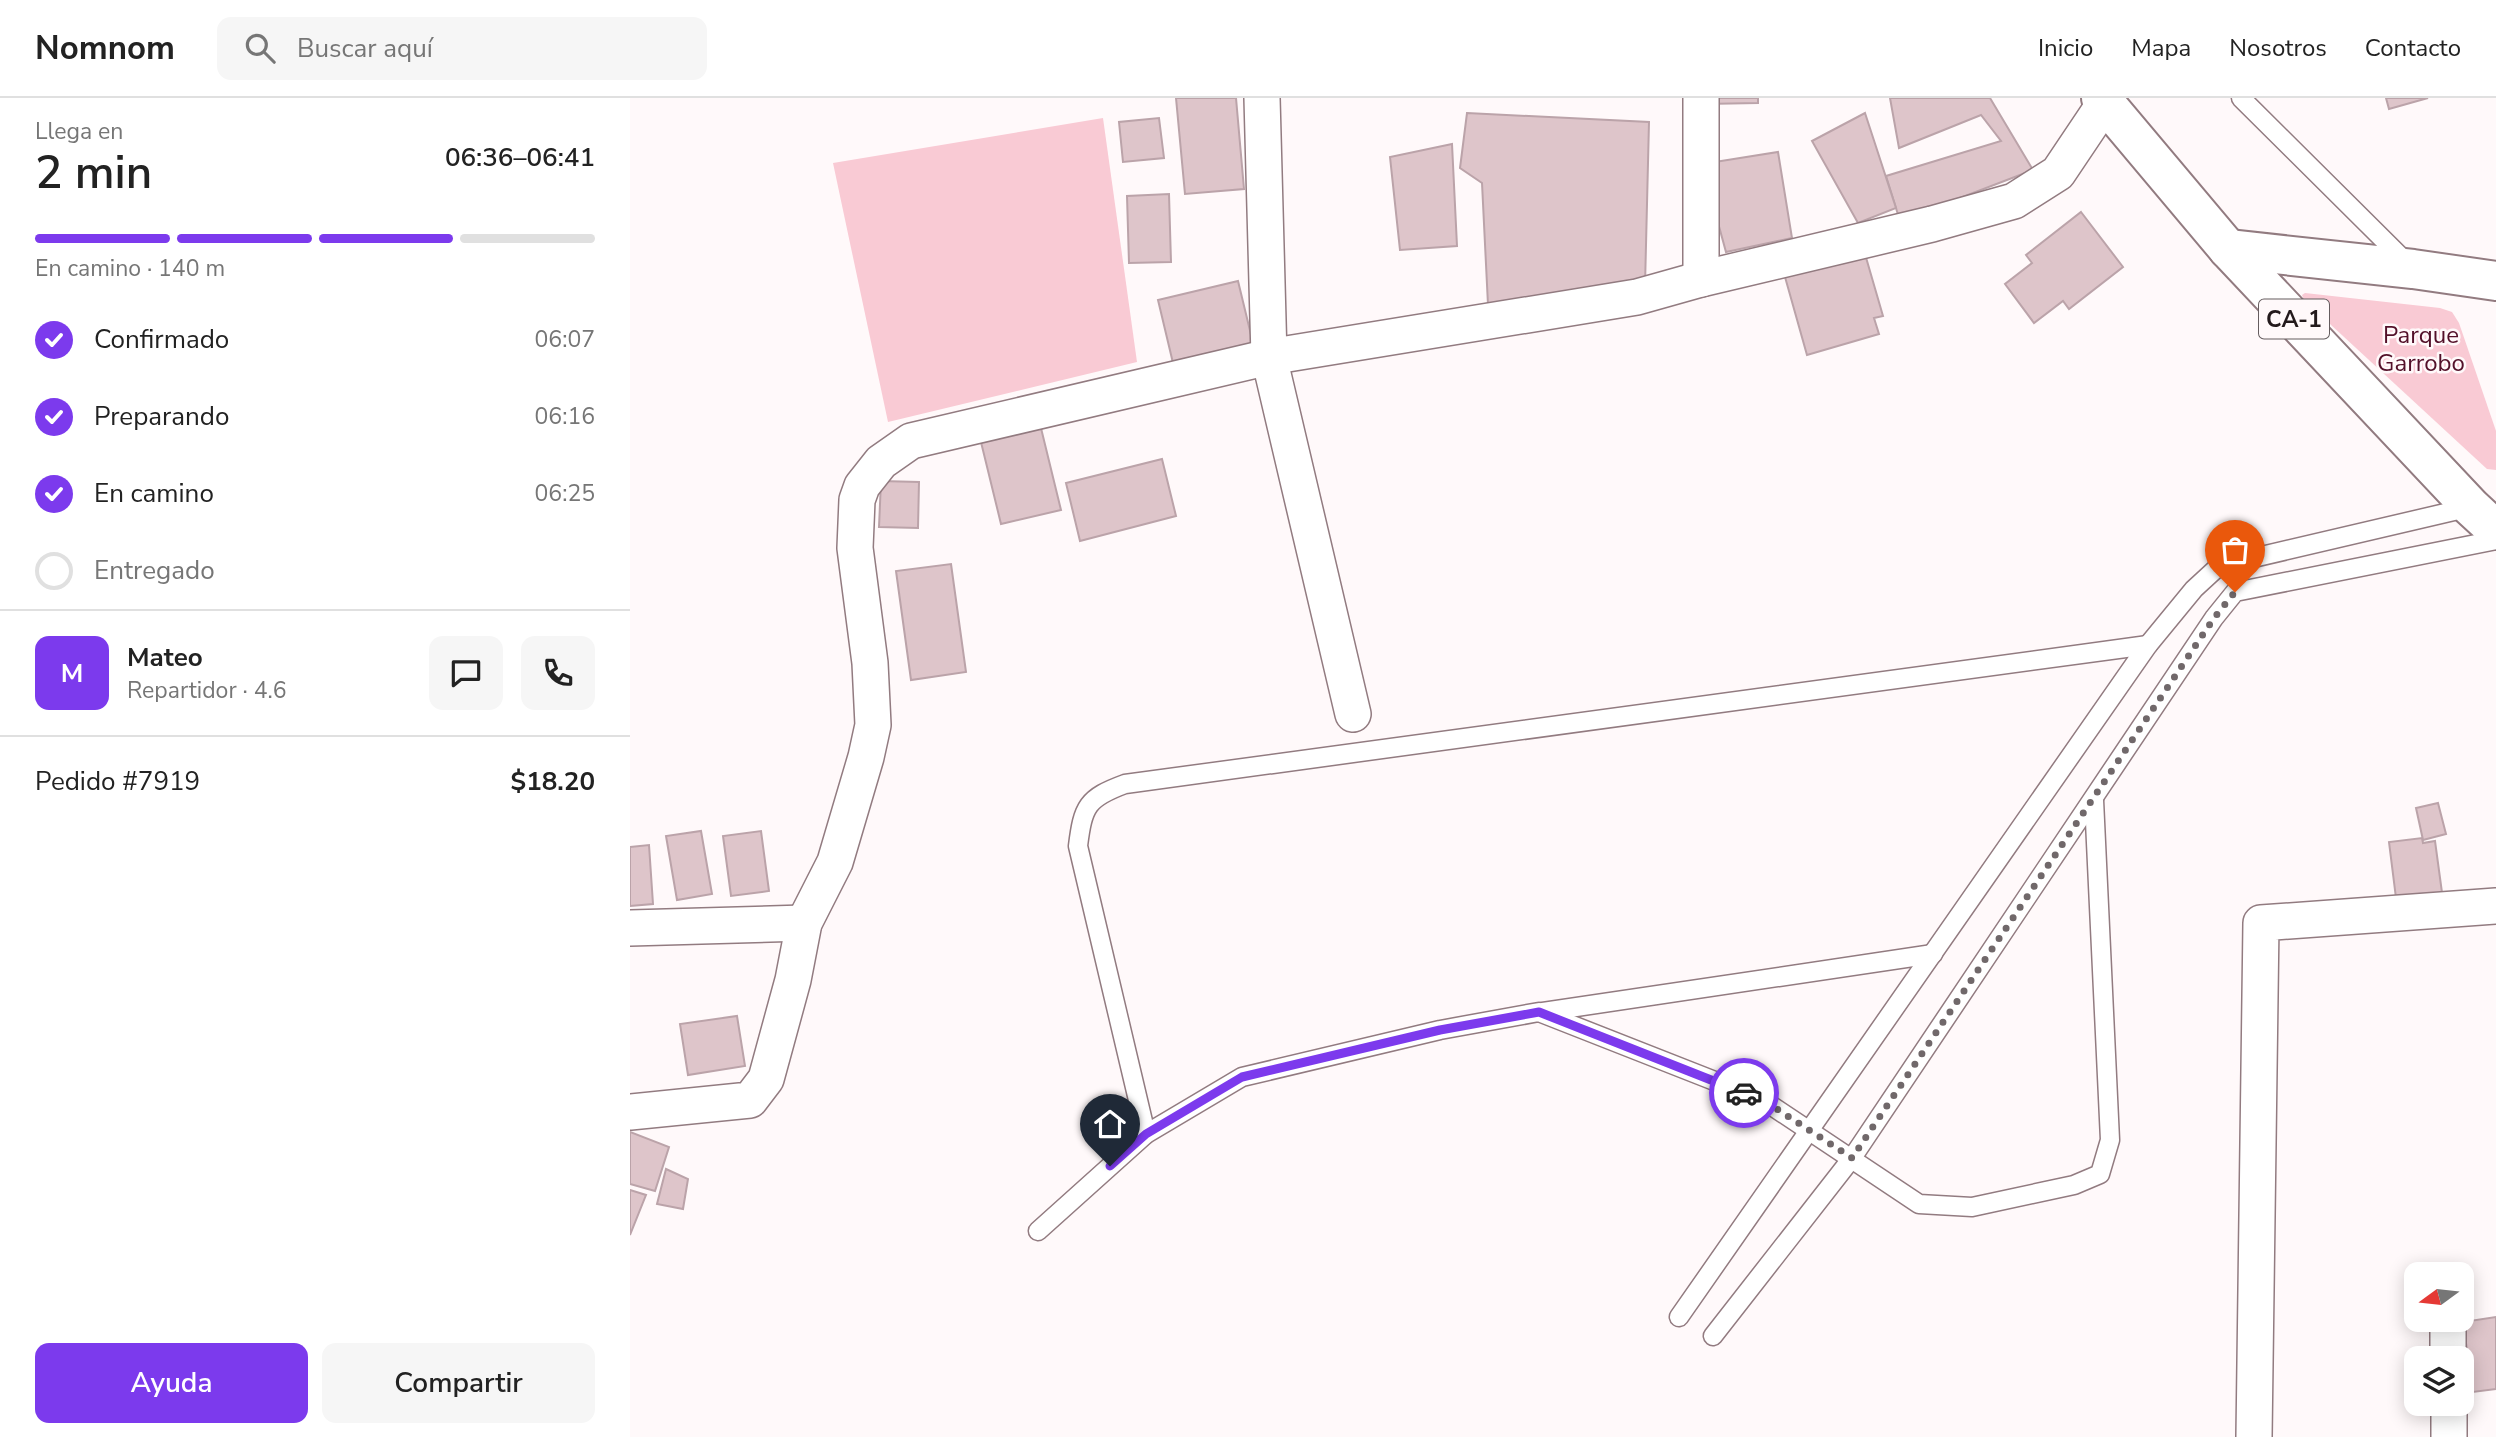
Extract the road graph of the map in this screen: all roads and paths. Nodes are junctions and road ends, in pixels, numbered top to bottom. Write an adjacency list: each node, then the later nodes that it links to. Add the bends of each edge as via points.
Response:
1 (1262, 98): 9 (street)
2 (1701, 98): 7 (street)
3 (2241, 98): 6 (lane)
4 (2104, 100): 5 (main road, CA-1); 7 (street, via 2058,173 2014,201)
5 (2228, 249): 6 (main road); 10 (main road, CA-1)
6 (2413, 269): 8 (main road)
7 (1701, 279): 9 (street, via 1637,297)
8 (2496, 281)
9 (1269, 357): 13 (street); 16 (street, via 927,435 911,441 862,486 855,548 873,725 835,862)
10 (2483, 518): 12 (lane, via 2219,566)
11 (2496, 540): 14 (lane, via 2235,592)
12 (2148, 645): 18 (lane); 22 (lane, via 1125,784 1099,794 1082,817 1078,846)
13 (1353, 714)
14 (2094, 800): 23 (lane); 23 (lane, via 2110,1140 2100,1174 2074,1185 1972,1207 1932,1205 1919,1204)
15 (2496, 906): 28 (street, via 2261,923)
16 (804, 923): 17 (street); 20 (street, via 766,1079 750,1100)
17 (630, 928)
18 (1933, 954): 19 (lane); 21 (lane)
19 (1539, 1012): 21 (lane, via 1763,1100); 22 (lane, via 1440,1030 1242,1077)
20 (630, 1112)
21 (1810, 1131): 23 (lane); 25 (lane)
22 (1146, 1134): 24 (lane)
23 (1852, 1158): 26 (lane)
24 (1038, 1231)
25 (1679, 1317)
26 (1713, 1336)
27 (2449, 1416): 29 (street)
28 (2254, 1437)
29 (2449, 1437)

